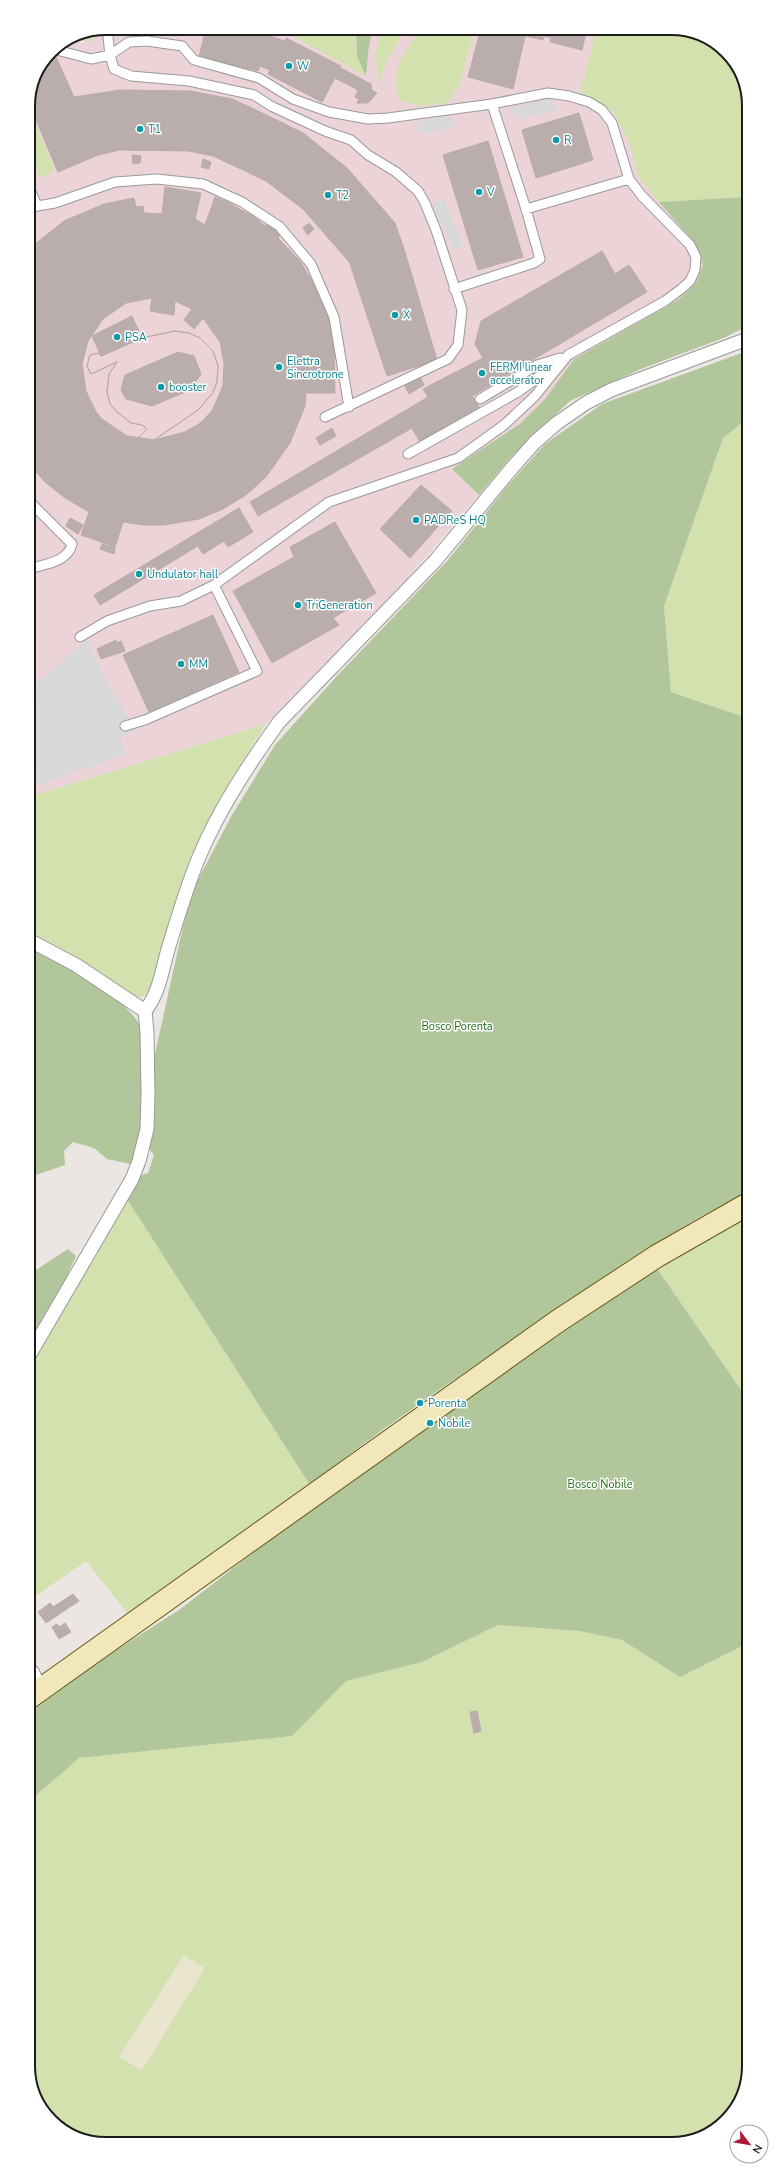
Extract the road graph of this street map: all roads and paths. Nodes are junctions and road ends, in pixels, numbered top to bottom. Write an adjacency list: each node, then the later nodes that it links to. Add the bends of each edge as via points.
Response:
1 (108, 35): 3 (lane)
2 (61, 51): 3 (lane, via 91,59)
3 (110, 55): 4 (lane, via 129,42 147,41 182,46 194,60); 5 (lane, via 114,69 131,76 189,81)
4 (259, 78): 5 (lane); 6 (lane, via 294,98 329,112 368,119)
5 (254, 95): 11 (lane, via 325,131 350,140 418,191 436,230)
6 (492, 104): 7 (lane, via 548,93 589,102 602,110 612,123); 10 (lane)
7 (629, 178): 10 (lane); 13 (lane, via 642,196 690,245 696,257 695,270 690,281 665,301)
8 (35, 201): 9 (lane)
9 (37, 206): 15 (lane, via 55,203 115,182 157,179 203,184 242,202 279,226 311,264 334,317)
10 (526, 209): 11 (lane, via 540,259)
11 (454, 289): 15 (lane, via 462,310 458,345 448,359)
12 (742, 341): 24 (street, via 611,390 557,423 535,442 512,468 435,561 279,722 240,779 199,856 158,987)
13 (568, 355): 14 (lane, via 537,365); 17 (lane, via 518,392); 20 (lane, via 520,411 458,458 329,502)
14 (480, 399)
15 (348, 407): 16 (lane)
16 (325, 417)
17 (408, 454)
18 (35, 507): 19 (lane, via 72,544 65,557)
19 (35, 567)
20 (214, 585): 21 (lane, via 181,602 150,606 107,621); 22 (lane, via 257,671 145,720)
21 (80, 637)
22 (125, 726)
23 (35, 943): 24 (street, via 76,965)
24 (145, 1011): 26 (street, via 147,1129 139,1161 132,1179)
25 (742, 1207): 27 (main road, via 657,1256 558,1321)
26 (35, 1345)
27 (35, 1686)

